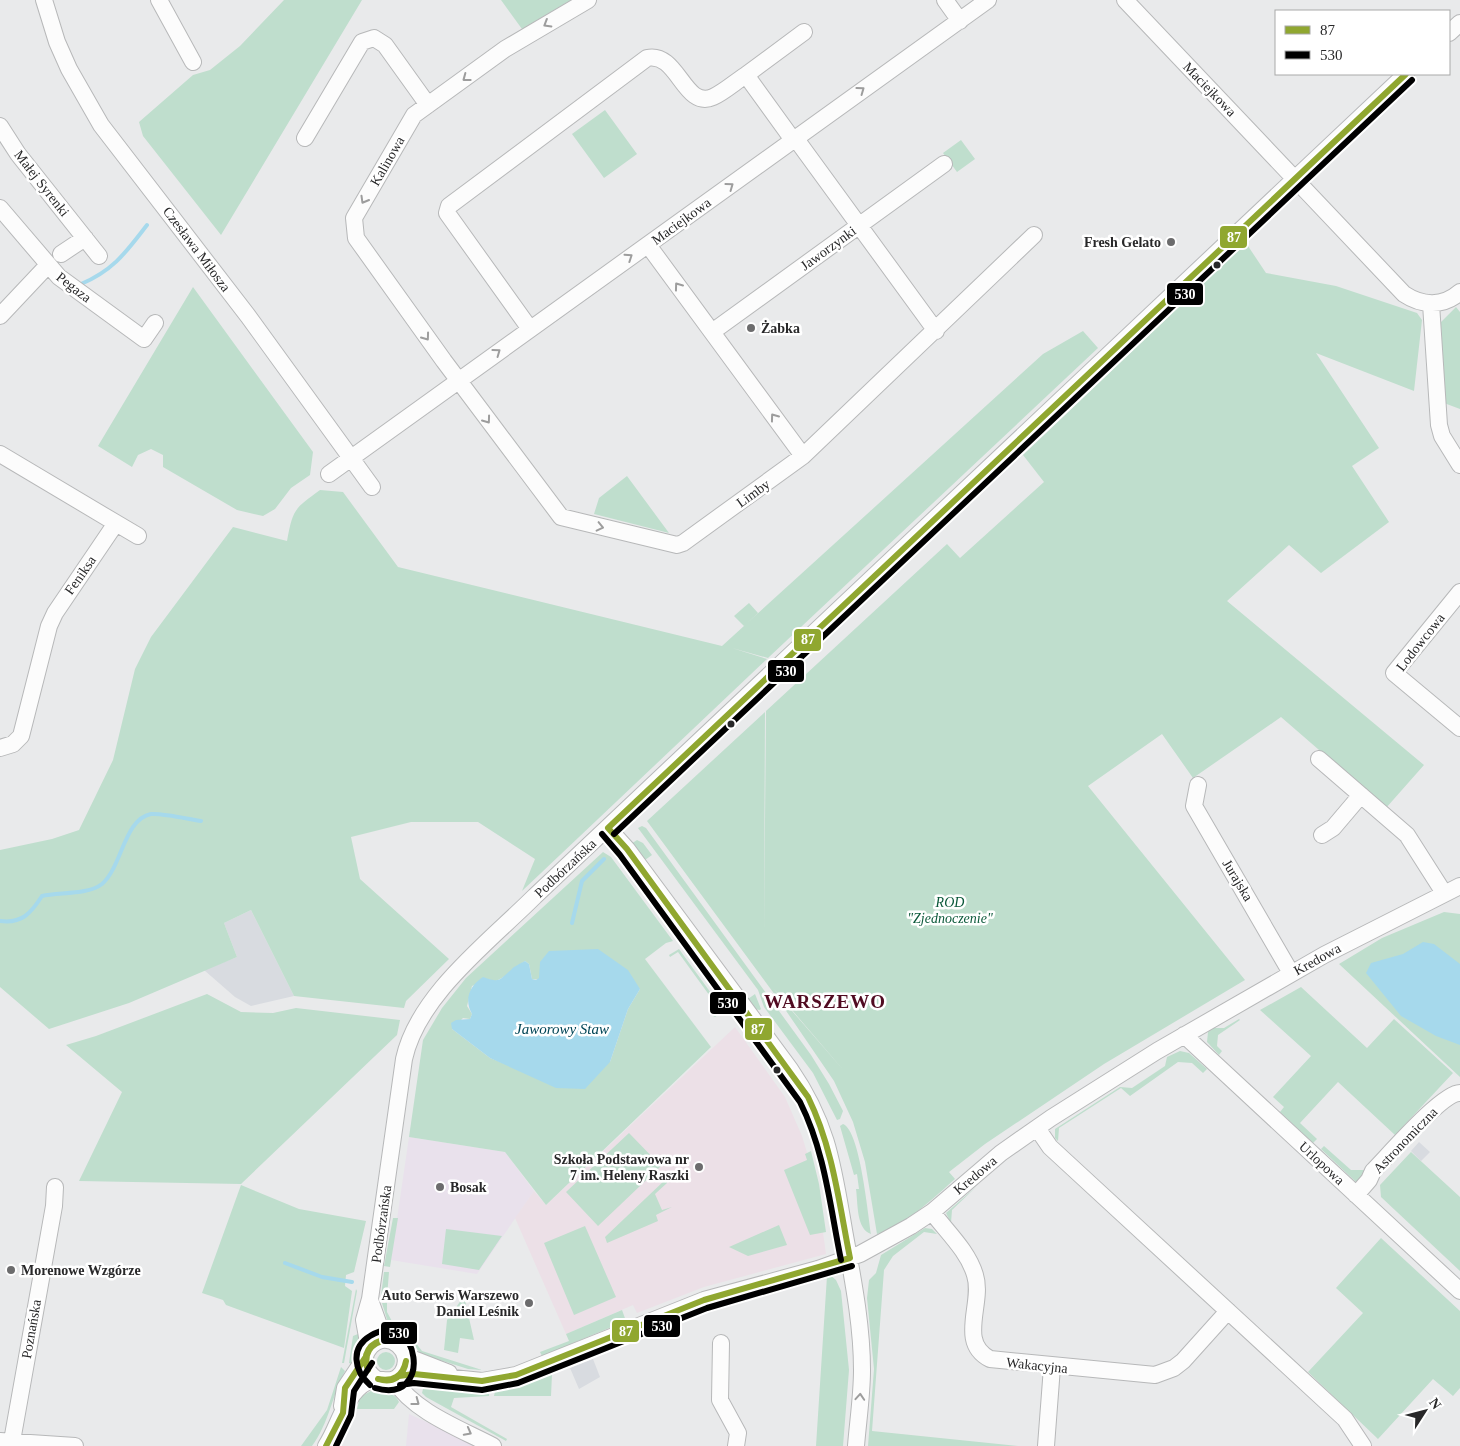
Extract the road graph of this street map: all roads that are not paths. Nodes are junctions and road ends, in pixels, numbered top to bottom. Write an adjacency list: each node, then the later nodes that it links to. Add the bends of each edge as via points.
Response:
1 (44, 0): 38 (street, Czesława Miłosza, via 69,69 101,125 248,316)
2 (159, 0): 11 (street)
3 (588, 0): 14 (street, Kalinowa, one-way to 14, via 505,49)
4 (945, 0): 7 (street)
5 (988, 0): 7 (street, Maciejkowa)
6 (1125, 0): 19 (street, Maciejkowa)
7 (960, 21): 17 (street, Maciejkowa, one-way to 7)
8 (1460, 23): 10 (street)
9 (804, 32): 12 (street)
10 (1450, 33)
11 (193, 62)
12 (746, 75): 17 (street); 32 (street, via 713,97 701,98 690,92 668,63 660,58 648,58 449,206 447,213)
13 (1405, 75): 19 (street, Podbórzańska)
14 (428, 105): 16 (street, via 385,45 374,38 367,39 362,42); 35 (street, Kalinowa, one-way to 35, via 409,123 354,218 354,230 356,238)
15 (0, 126): 23 (street, Małej Syrenki, via 18,154)
16 (305, 138)
17 (794, 140): 21 (street); 24 (street, Maciejkowa, one-way to 17)
18 (944, 164): 21 (street, Jaworzynki)
19 (1295, 178): 29 (street, Maciejkowa, via 1404,294); 50 (street, Podbórzańska)
20 (0, 208): 27 (street, Pegaza)
21 (859, 226): 33 (street); 34 (street, Jaworzynki)
22 (1034, 235): 33 (street, Limby)
23 (85, 238): 25 (street); 26 (street, Małej Syrenki)
24 (648, 245): 32 (street, Maciejkowa, one-way to 24); 34 (street, one-way to 24)
25 (61, 254)
26 (99, 256)
27 (48, 265): 30 (street); 31 (street, Pegaza, via 59,277 144,339)
28 (1460, 292): 29 (street, via 1448,300)
29 (1430, 304): 39 (street, via 1439,425 1442,436)
30 (0, 316)
31 (155, 323)
32 (530, 329): 35 (street, Maciejkowa, one-way to 32)
33 (936, 331): 37 (street, Limby)
34 (712, 332): 37 (street, one-way to 34)
35 (458, 380): 37 (street, Limby, one-way to 37, via 561,517 677,545); 38 (street, Maciejkowa)
36 (0, 454): 42 (street)
37 (803, 456)
38 (350, 458): 40 (street, Maciejkowa); 41 (street, Czesława Miłosza)
39 (1460, 464)
40 (329, 474)
41 (372, 487)
42 (116, 523): 43 (street); 46 (street, Feniksa, via 55,613 20,736 14,744)
43 (138, 536)
44 (1460, 592): 45 (street, Lodowcowa, via 1394,673)
45 (1460, 728)
46 (0, 748)
47 (1319, 759): 49 (street)
48 (1198, 785): 53 (street, Jurajska, via 1194,806)
49 (1361, 795): 51 (street); 52 (street, via 1407,835)
50 (608, 828): 60 (street, via 633,857 808,1096 821,1123 834,1166); 62 (street, Podbórzańska, via 448,983 426,1007 414,1027 401,1076)
51 (1322, 835)
52 (1454, 892): 53 (street, Kredowa, via 1370,930)
53 (1292, 973): 54 (street, Kredowa)
54 (1184, 1035): 56 (street, Kredowa); 58 (street, Urlopowa)
55 (1460, 1093): 58 (street, Astronomiczna, via 1450,1095 1438,1105)
56 (1036, 1128): 59 (street, Kredowa, via 1001,1153); 63 (street, via 1050,1147)
57 (55, 1187): 73 (street, Poznańska, via 54,1206)
58 (1356, 1194): 61 (street, Urlopowa)
59 (932, 1212): 60 (street, Kredowa, via 892,1238); 68 (street, Wakacyjna, via 966,1255 975,1276 973,1337 976,1349 990,1359)
60 (850, 1258): 69 (street, Kredowa, via 704,1300 523,1373 491,1380); 78 (street, one-way to 60, via 862,1369)
61 (1460, 1291)
62 (370, 1300): 64 (street, Podbórzańska, via 380,1328); 66 (street, Podbórzańska, via 364,1320)
63 (1228, 1312): 68 (street, Wakacyjna, via 1183,1361 1165,1373 1155,1375); 80 (street, via 1345,1419)
64 (390, 1340): 66 (street, via 380,1340); 67 (street, via 398,1344)
65 (721, 1343): 77 (street, via 720,1400 738,1433)
66 (367, 1353): 71 (street, via 367,1370); 72 (street, via 345,1388)
67 (405, 1354): 69 (street, Kredowa); 70 (street, via 406,1366)
68 (1052, 1367): 79 (street)
69 (458, 1377): 70 (street, Kredowa, via 410,1374)
70 (397, 1378): 71 (street, via 388,1381); 76 (street, one-way to 76, via 409,1396 428,1410)
71 (376, 1379): 72 (street, via 361,1386)
72 (343, 1413): 75 (street)
73 (6, 1441): 74 (street, Poznańska)
74 (75, 1446)
75 (326, 1446)
76 (493, 1446)
77 (736, 1446)
78 (856, 1446)
79 (1046, 1446)
80 (1363, 1446)

